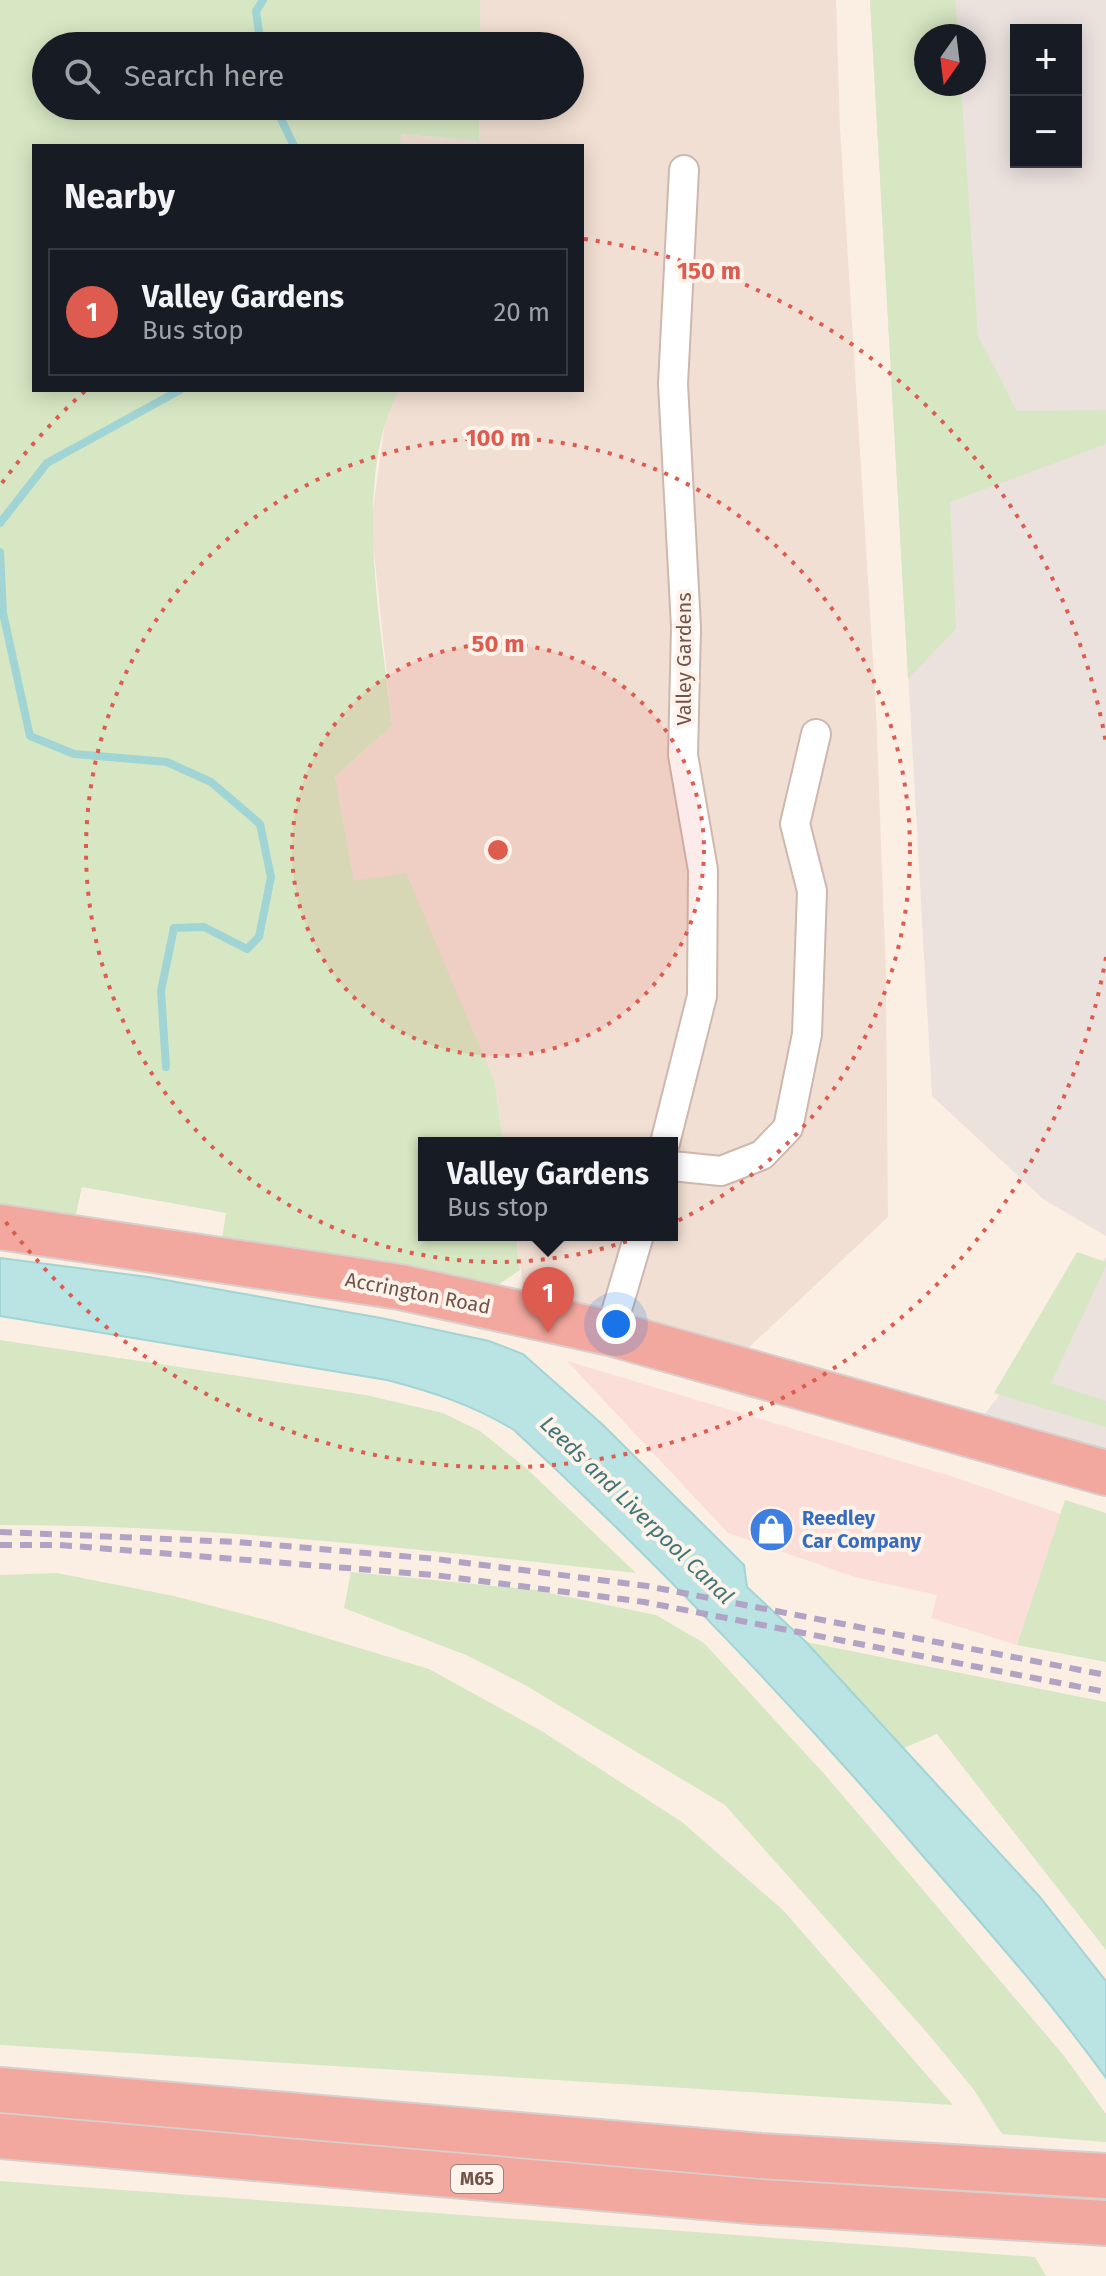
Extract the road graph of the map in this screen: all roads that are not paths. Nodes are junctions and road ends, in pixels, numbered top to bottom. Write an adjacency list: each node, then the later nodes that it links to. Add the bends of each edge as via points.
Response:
1 (684, 170): 3 (street, Valley Gardens, via 673,384 686,627 683,755 703,870 702,996)
2 (816, 734): 4 (street, via 795,824 812,891 807,1034 788,1128 762,1155 721,1171)
3 (667, 1137)
4 (678, 1167)
5 (0, 1227): 7 (highway, Accrington Road, via 400,1287)
6 (637, 1241): 7 (street)
7 (610, 1333): 8 (highway, Accrington Road)
8 (1106, 1473)
9 (0, 2090): 11 (highway, via 760,2156)
10 (0, 2136): 12 (highway, M65, via 492,2180)
11 (1106, 2176)
12 (1106, 2223)

